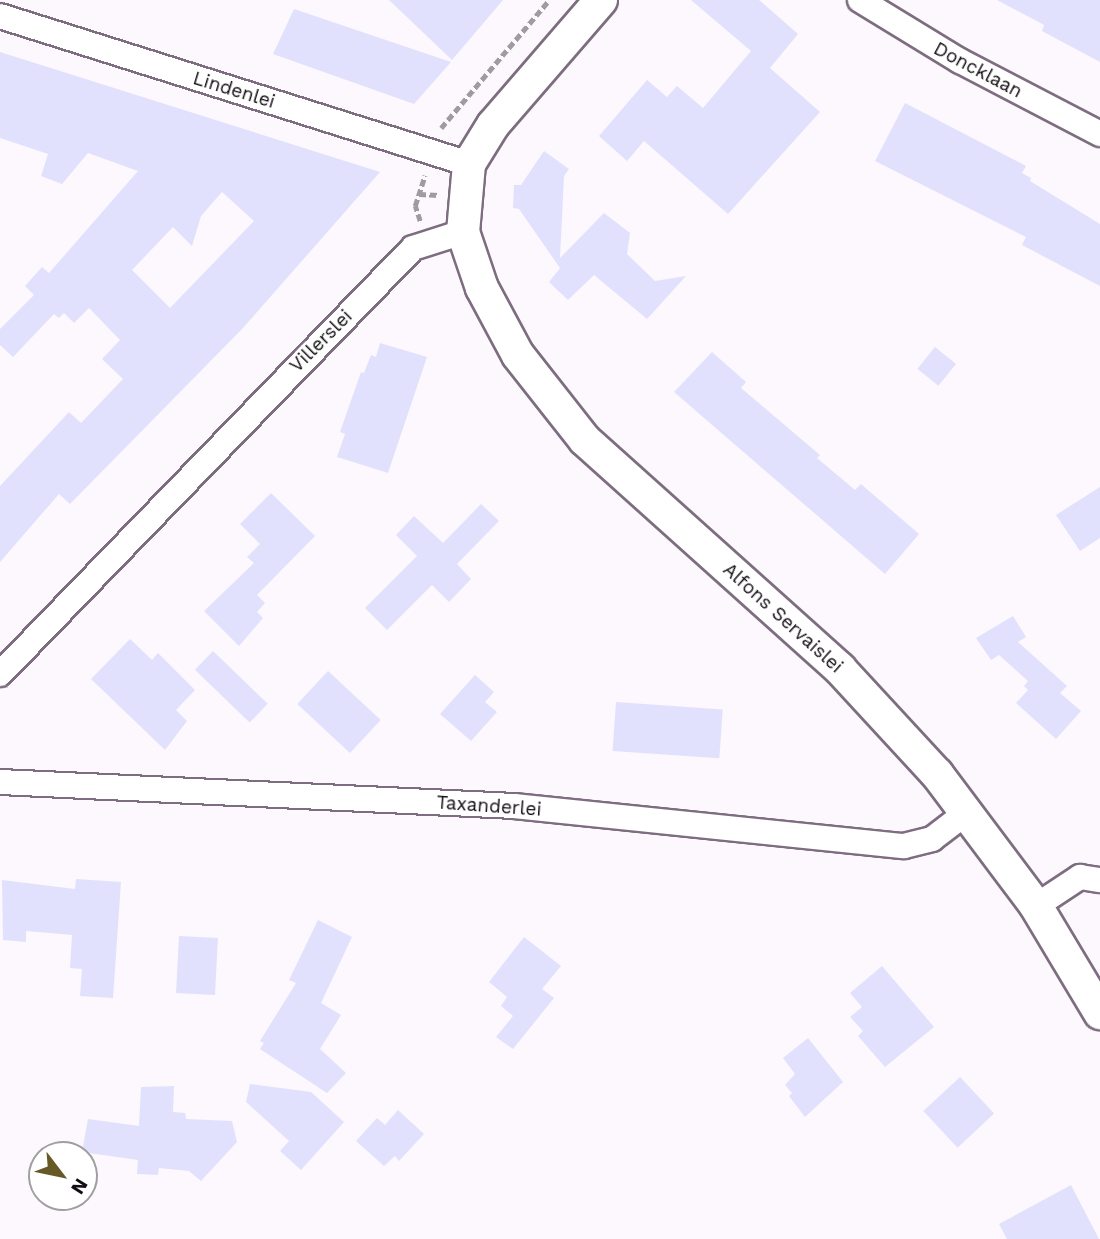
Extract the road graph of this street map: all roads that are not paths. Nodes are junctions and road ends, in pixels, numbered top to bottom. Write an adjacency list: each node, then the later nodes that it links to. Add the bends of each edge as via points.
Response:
1 (600, 0): 5 (street, via 493,125)
2 (860, 0): 4 (street, Doncklaan, via 960,61)
3 (0, 16): 5 (street, Lindenlei)
4 (1100, 134)
5 (469, 164): 6 (street)
6 (463, 232): 7 (street, Villerslei, via 413,248); 9 (street, Alfons Servaislei, via 482,288 518,355 571,425 625,479 840,669 937,774)
7 (0, 674)
8 (0, 782): 9 (street, Taxanderlei, via 514,806 904,846 932,839)
9 (966, 813): 11 (street, Alfons Servaislei)
10 (1100, 880): 11 (street, via 1080,877)
11 (1037, 906): 12 (street, Alfons Servaislei)
12 (1100, 1013)

